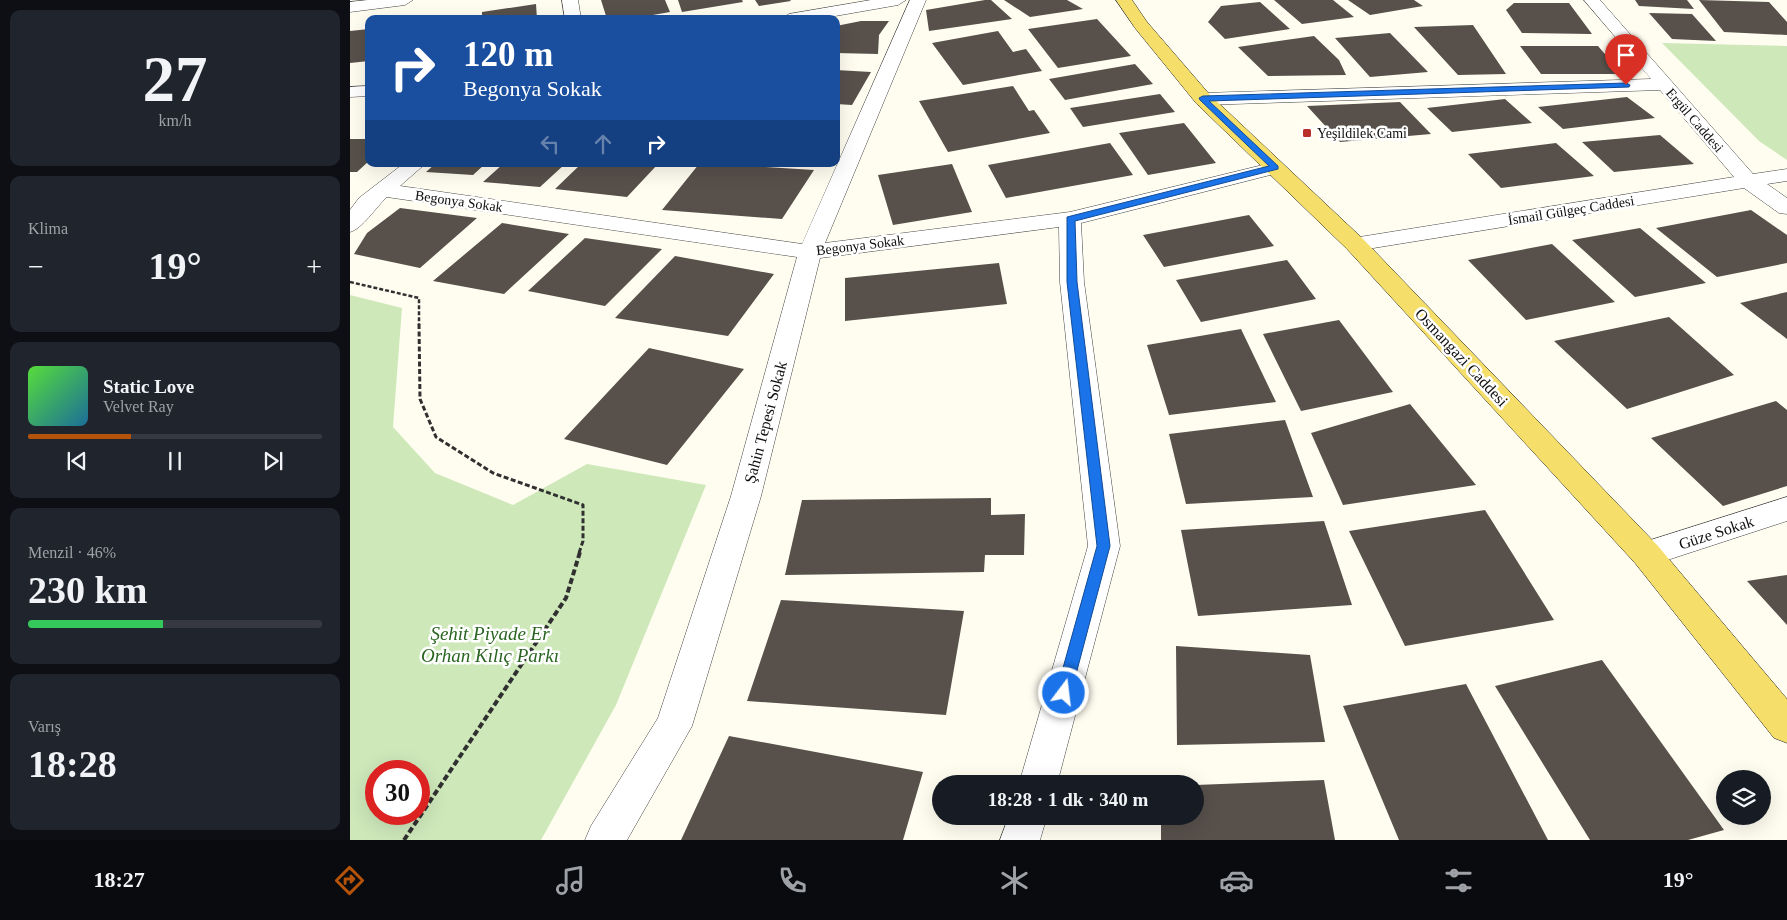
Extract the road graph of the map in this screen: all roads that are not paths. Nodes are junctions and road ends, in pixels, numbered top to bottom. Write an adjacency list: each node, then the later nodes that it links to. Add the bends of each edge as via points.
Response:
1 (405, 0): 7 (street)
2 (570, 0): 8 (street)
3 (898, 0): 9 (street)
4 (918, 0): 23 (street, Şahin Tepesi Sokak)
5 (1124, 0): 13 (main road, Osmangazi Caddesi)
6 (1592, 0): 10 (street, Ergül Caddesi)
7 (350, 7)
8 (572, 15)
9 (812, 15)
10 (1664, 84): 13 (street); 17 (street, Ergül Caddesi)
11 (365, 91): 12 (street)
12 (350, 92)
13 (1203, 98): 15 (main road, Osmangazi Caddesi)
14 (410, 167): 18 (street)
15 (1275, 168): 20 (street, Begonya Sokak); 22 (main road, Osmangazi Caddesi)
16 (1787, 175): 17 (street, İsmail Gülgeç Caddesi)
17 (1748, 181): 19 (street, Ergül Caddesi); 22 (street, İsmail Gülgeç Caddesi)
18 (382, 190): 21 (street); 23 (street, Begonya Sokak)
19 (1787, 208)
20 (1070, 219): 23 (street, Begonya Sokak); 27 (street, via 1072,282 1104,546)
21 (350, 225)
22 (1355, 244): 25 (main road, Osmangazi Caddesi)
23 (810, 252): 29 (street, Şahin Tepesi Sokak, via 746,496 674,726)
24 (1787, 509): 25 (street, Güze Sokak)
25 (1646, 554): 26 (main road, Osmangazi Caddesi)
26 (1787, 726)
27 (1040, 775)
28 (1025, 825): 30 (street)
29 (604, 840)
30 (1020, 840)

